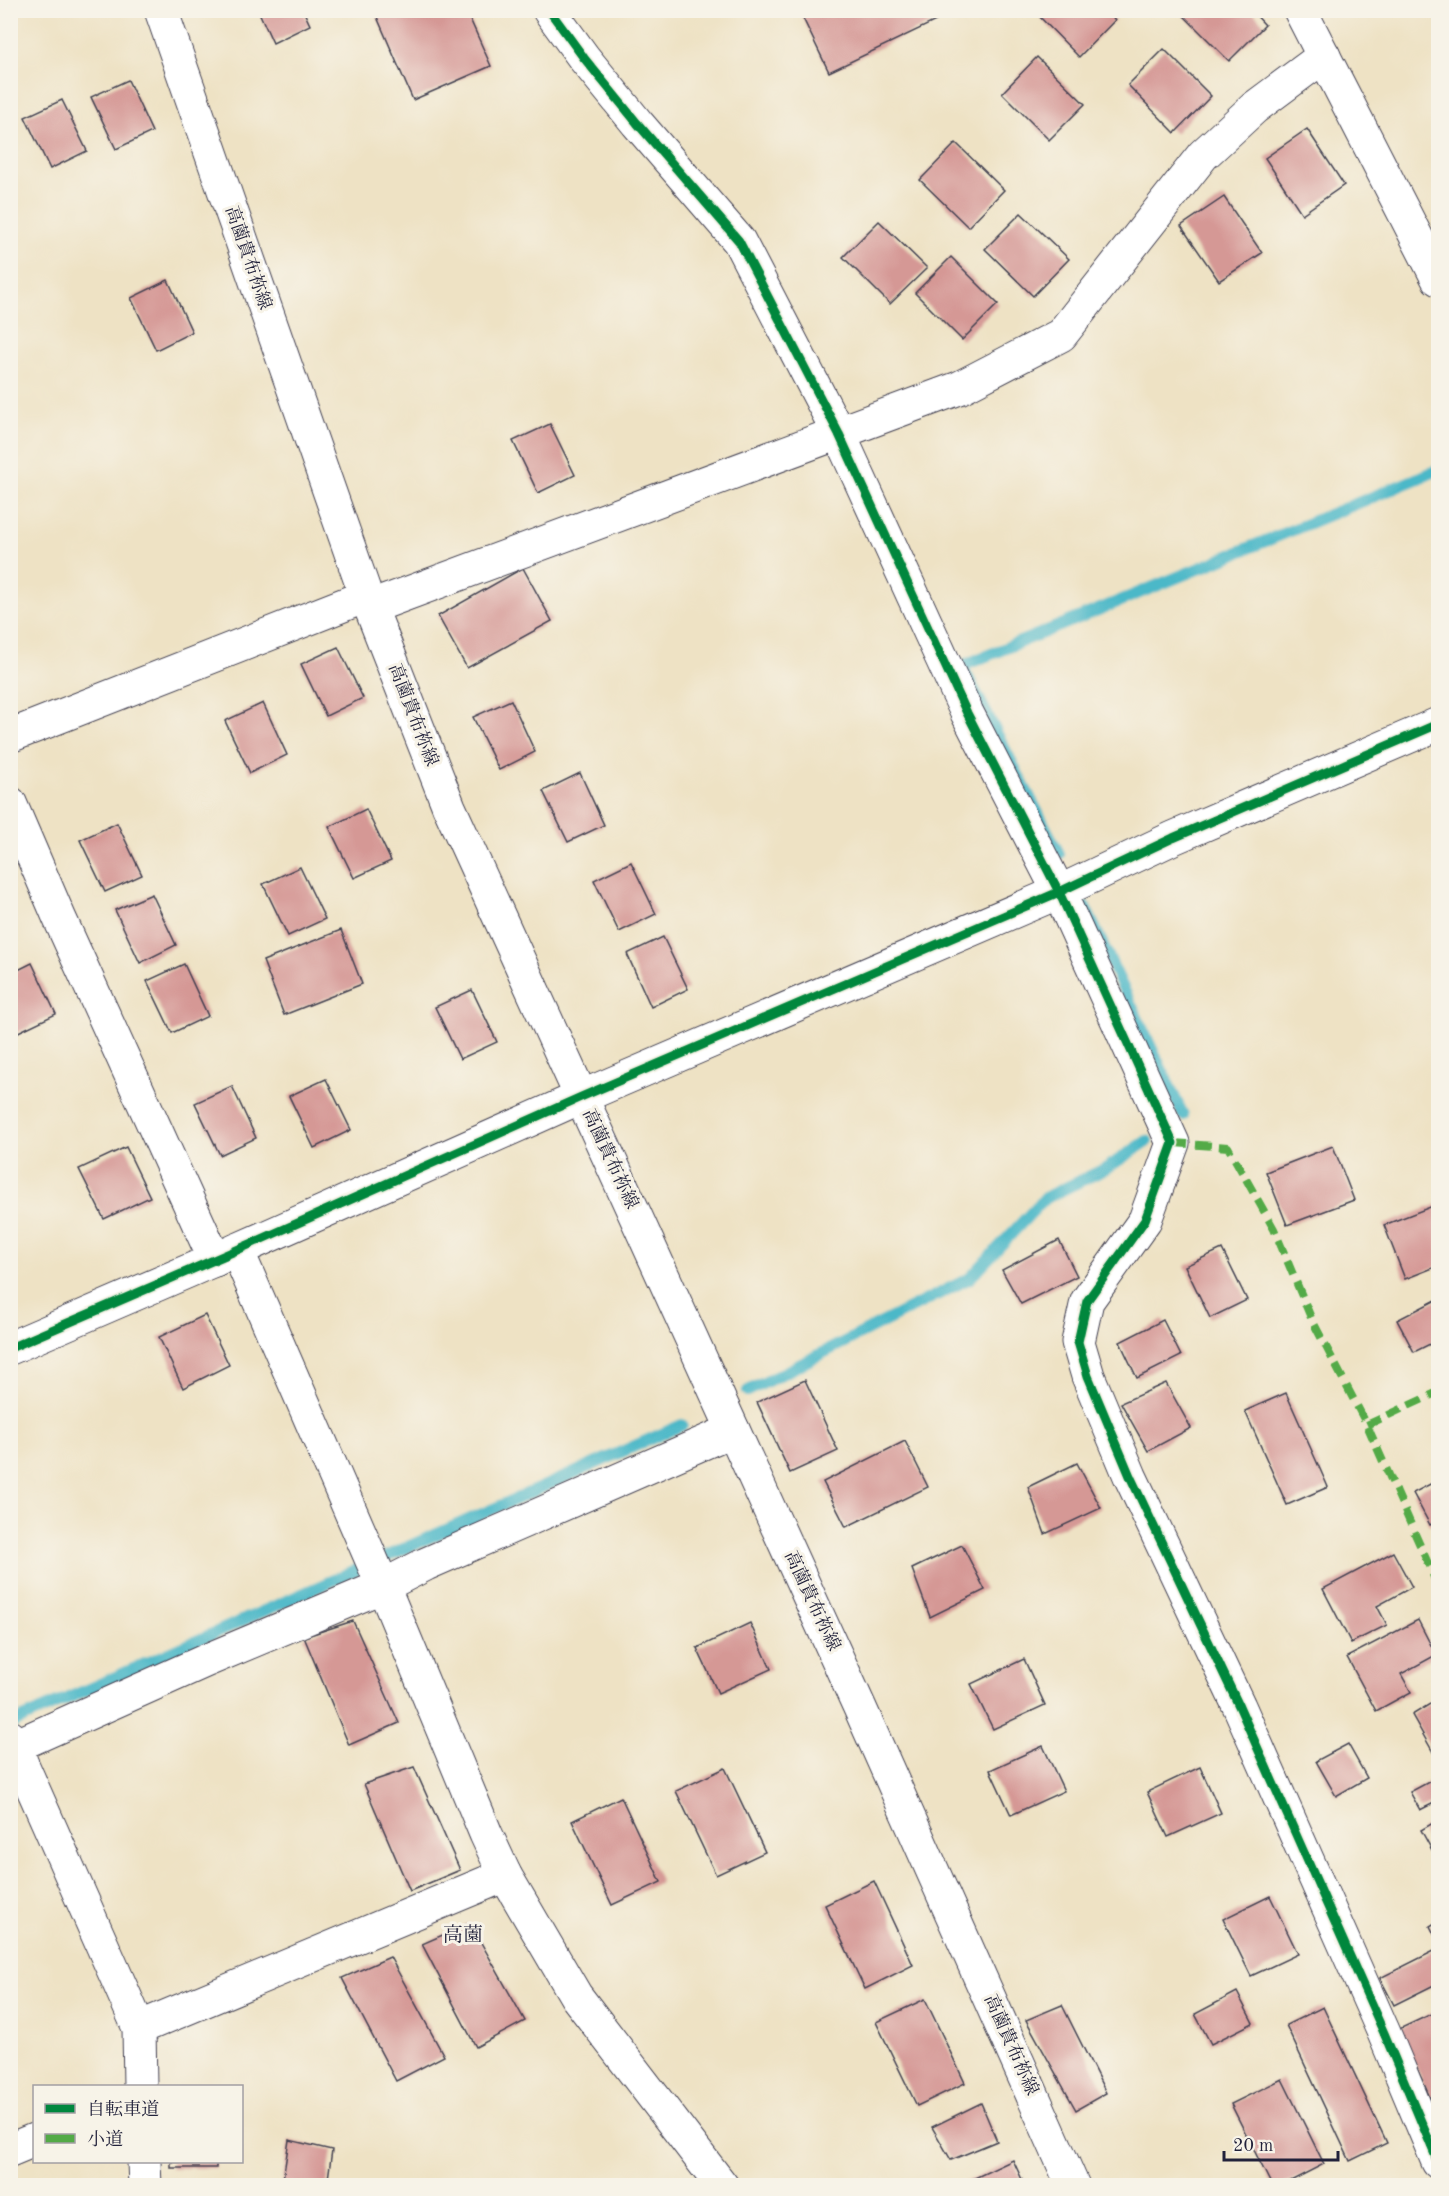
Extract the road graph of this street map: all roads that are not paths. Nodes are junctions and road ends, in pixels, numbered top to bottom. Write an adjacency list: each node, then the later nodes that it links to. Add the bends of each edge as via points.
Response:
1 (161, 10): 7 (street, 高薗貴布祢線)
2 (549, 10): 6 (street, via 637,123 739,241)
3 (1300, 10): 4 (street)
4 (1324, 56): 5 (street); 6 (street, via 1254,108 1203,155 1061,335 959,388)
5 (1434, 261)
6 (839, 434): 7 (street); 11 (street, via 967,713)
7 (368, 601): 9 (street); 12 (street, 高薗貴布祢線, via 449,807)
8 (1438, 724): 11 (street, via 1173,838)
9 (10, 736)
10 (10, 803): 13 (street, via 59,917)
11 (1059, 892): 12 (street); 23 (street, via 1173,1143 1145,1220 1087,1301 1078,1342 1088,1376 1130,1476 1239,1706)
12 (581, 1097): 13 (street); 15 (street, 高薗貴布祢線)
13 (226, 1255): 14 (street); 16 (street)
14 (10, 1348)
15 (733, 1430): 16 (street, via 426,1564); 28 (street, 高薗貴布祢線)
16 (378, 1574): 17 (street, via 205,1661); 18 (street)
17 (12, 1741): 19 (street)
18 (505, 1875): 19 (street); 27 (street, via 576,1996)
19 (139, 2028): 20 (street)
20 (140, 2085)
21 (33, 2140): 22 (street)
22 (10, 2150)
23 (1438, 2162)
24 (144, 2163): 26 (street)
25 (1438, 2183): 29 (street)
26 (145, 2186)
27 (722, 2186)
28 (1074, 2186)
29 (1434, 2186)

